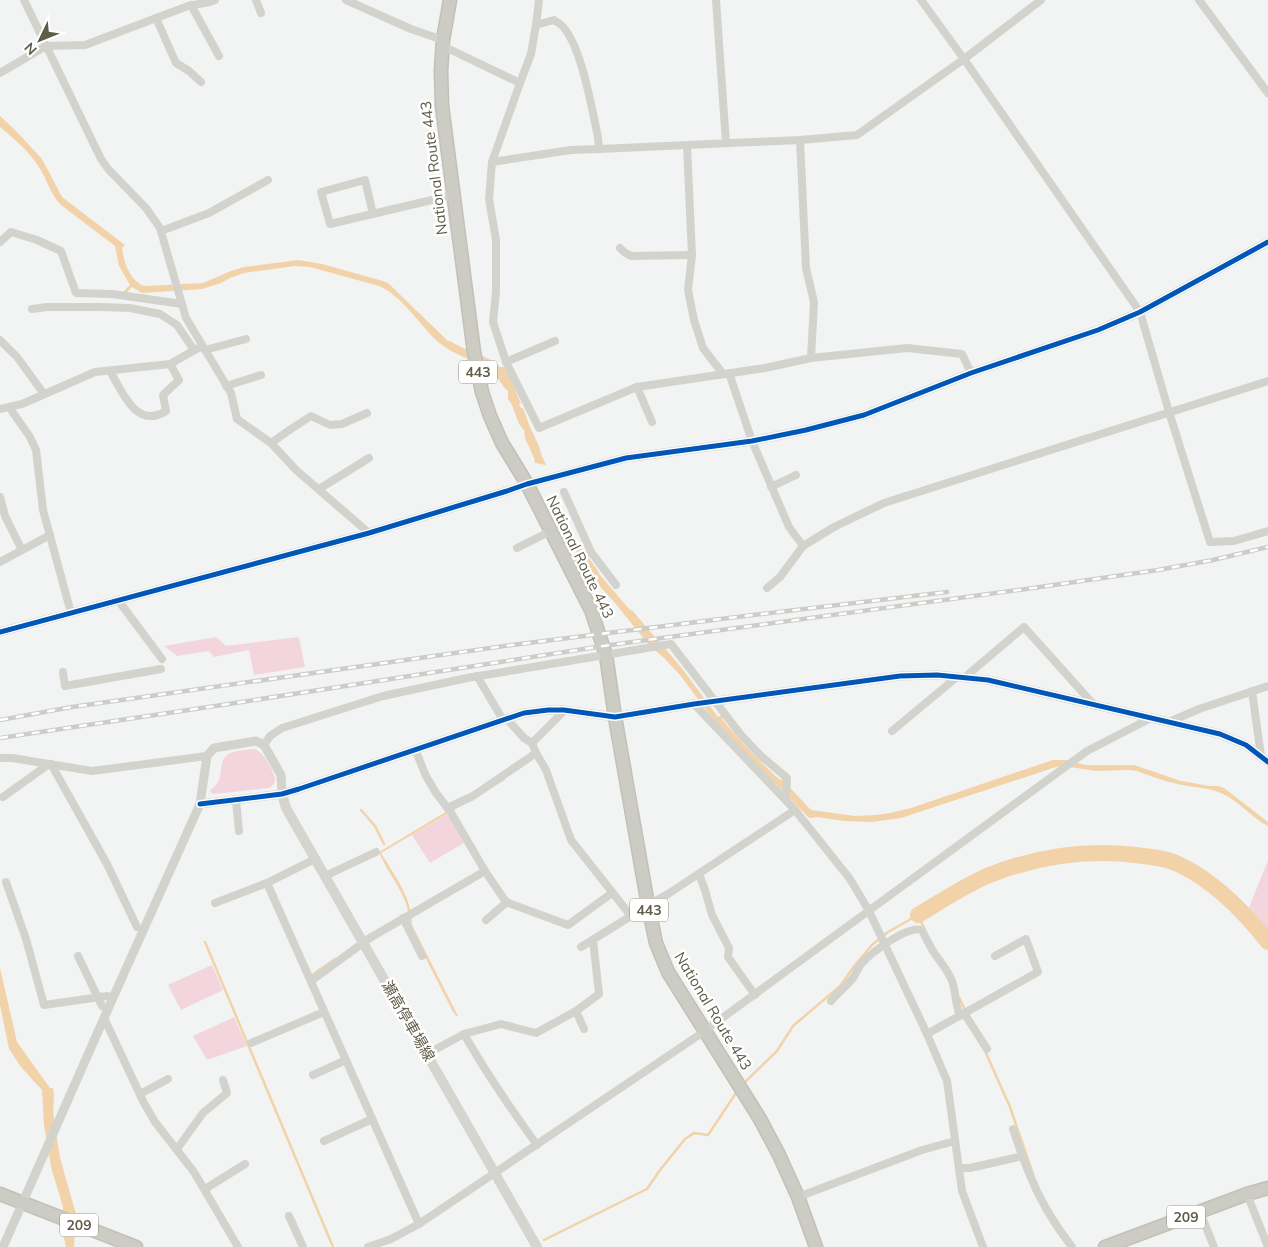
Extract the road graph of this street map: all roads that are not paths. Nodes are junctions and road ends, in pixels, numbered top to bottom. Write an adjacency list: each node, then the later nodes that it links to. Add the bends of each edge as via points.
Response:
1 (24, 0): 17 (street)
2 (215, 0): 12 (street)
3 (256, 0): 13 (street)
4 (346, 0): 11 (street)
5 (450, 0): 16 (highway, National Route 443 / 443)
6 (539, 0): 15 (street)
7 (716, 0): 25 (street)
8 (921, 0): 19 (street)
9 (1041, 0): 19 (street)
10 (1199, 0): 23 (street)
11 (360, 3): 16 (street, via 411,29)
12 (191, 5): 14 (street); 18 (street)
13 (261, 13)
14 (156, 18): 17 (street, via 85,46); 21 (street, via 176,63)
15 (536, 25): 22 (street, via 531,54); 27 (street, via 554,20 561,24 572,40 581,62)
16 (443, 40): 22 (street, via 447,48); 30 (highway, National Route 443 / 443, via 442,106)
17 (46, 46): 20 (street); 32 (street, via 101,159 146,208)
18 (219, 56)
19 (964, 58): 24 (street, via 857,135); 39 (street)
20 (0, 73)
21 (201, 82)
22 (520, 83): 28 (street)
23 (1268, 93)
24 (800, 140): 25 (street); 45 (street, via 806,268 814,302)
25 (726, 143): 26 (street)
26 (687, 146): 27 (street); 36 (street)
27 (599, 149): 28 (street)
28 (492, 162): 46 (street, via 489,199 496,240 496,292 492,322)
29 (268, 180): 32 (street, via 209,213)
30 (453, 195): 31 (street); 65 (highway, National Route 443 / 443, via 482,392 502,443)
31 (373, 214): 31 (street, via 330,224 321,192 365,180)
32 (161, 231): 37 (street)
33 (0, 242): 37 (street, via 11,232 61,251 76,293 112,294)
34 (1268, 242): 39 (street)
35 (620, 248): 36 (street, via 631,256)
36 (692, 255): 50 (street, via 688,290 694,320 703,348)
37 (182, 304): 43 (street, via 186,318)
38 (32, 309): 44 (street, via 107,307 160,314 177,325)
39 (1140, 312): 49 (street, via 1098,330); 58 (street)
40 (246, 339): 43 (street)
41 (0, 340): 55 (street, via 17,356)
42 (555, 341): 46 (street)
43 (204, 348): 44 (street); 53 (street)
44 (194, 350): 47 (street)
45 (811, 358): 49 (street, via 907,348 962,354); 50 (street)
46 (506, 362): 54 (street, via 539,428)
47 (170, 364): 48 (street); 48 (street, via 179,380 163,395 166,411 159,415 144,416 128,404)
48 (110, 371): 55 (street, via 95,372)
49 (971, 373): 61 (street, via 864,415)
50 (726, 374): 54 (street); 61 (street)
51 (261, 375): 53 (street)
52 (1268, 381): 58 (street)
53 (226, 386): 62 (street, via 231,393 237,419)
54 (637, 387): 60 (street)
55 (44, 394): 56 (street)
56 (9, 407): 57 (street); 73 (street, via 36,450 43,510)
57 (0, 409)
58 (1169, 412): 71 (street, via 1210,542 1234,541); 74 (street, via 884,503)
59 (367, 413): 62 (street, via 342,424 330,425 311,416)
60 (652, 422)
61 (752, 441): 65 (street, via 626,458); 66 (street)
62 (271, 443): 67 (street)
63 (368, 458): 67 (street)
64 (796, 475): 66 (street)
65 (527, 484): 70 (highway, National Route 443 / 443); 72 (street)
66 (772, 487): 74 (street, via 788,527)
67 (319, 490): 72 (street)
68 (564, 492): 77 (street)
69 (0, 497): 76 (street, via 5,516)
70 (551, 531): 75 (street); 79 (highway, National Route 443 / 443)
71 (1268, 531)
72 (369, 533): 82 (street)
73 (50, 535): 76 (street); 83 (street)
74 (803, 546): 81 (street, via 780,577)
75 (517, 548)
76 (22, 550): 78 (street)
77 (591, 552): 79 (street); 80 (street)
78 (0, 562)
79 (567, 563): 85 (highway, National Route 443 / 443, via 591,610)
80 (616, 585)
81 (767, 588)
82 (118, 600): 83 (street); 86 (street)
83 (71, 613): 84 (street)
84 (0, 632)
85 (606, 655): 89 (street); 93 (street, via 671,644); 97 (highway, National Route 443 / 443)
86 (162, 659)
87 (161, 669): 88 (street, via 65,686)
88 (63, 672)
89 (476, 676): 99 (street); 103 (street, via 383,696 282,728)
90 (961, 677): 93 (street, via 900,676); 95 (street, via 988,680); 95 (street, via 1024,627); 101 (street)
91 (1268, 686): 92 (street)
92 (1252, 691): 100 (street); 108 (street)
93 (715, 701): 94 (street); 113 (street, via 741,735 787,778)
94 (694, 704): 97 (street); 113 (street)
95 (1094, 705): 98 (street)
96 (565, 710): 97 (street); 99 (street, via 524,713); 102 (street)
97 (615, 717): 128 (highway, National Route 443 / 443)
98 (1151, 718): 100 (street); 129 (street, via 1087,751)
99 (505, 719): 102 (street); 104 (street)
100 (1169, 722): 108 (street, via 1220,734)
101 (892, 731)
102 (532, 744): 105 (street)
103 (264, 745): 106 (street, via 256,741 214,748); 110 (street, via 280,775)
104 (415, 749): 110 (street); 115 (street, via 426,776)
105 (536, 753): 115 (street, via 473,796); 125 (street, via 546,770 571,840)
106 (207, 756): 109 (street, via 92,771); 114 (street)
107 (0, 758): 109 (street)
108 (1264, 759)
109 (50, 764): 111 (street); 133 (street, via 107,864)
110 (282, 794): 112 (street); 119 (main road, 瀬高停車場線, via 286,808)
111 (4, 797)
112 (236, 800): 114 (street); 117 (street)
113 (786, 800): 116 (street)
114 (200, 804): 149 (street)
115 (447, 808): 120 (street)
116 (795, 810): 121 (street); 129 (street, via 850,879)
117 (240, 831)
118 (376, 852): 122 (street)
119 (315, 859): 122 (main road, 瀬高停車場線); 124 (street)
120 (484, 871): 126 (street); 131 (street)
121 (699, 874): 128 (street); 142 (street, via 710,909 729,948 728,957)
122 (325, 876): 135 (main road, 瀬高停車場線)
123 (6, 882): 143 (street, via 44,1005)
124 (266, 883): 127 (street); 141 (street)
125 (612, 893): 126 (street, via 568,925); 130 (street)
126 (507, 902): 132 (street)
127 (215, 903)
128 (648, 907): 130 (street); 151 (highway, National Route 443 / 443, via 656,943 668,972)
129 (869, 911): 136 (street); 142 (street)
130 (631, 916): 134 (street)
131 (403, 918): 135 (street); 139 (street)
132 (486, 920)
133 (137, 927)
134 (593, 940): 137 (street); 146 (street, via 600,994)
135 (363, 943): 141 (street); 156 (main road, 瀬高停車場線)
136 (884, 943): 144 (street); 148 (street, via 904,933 922,930 952,980 957,1008); 153 (street)
137 (581, 947)
138 (78, 956): 143 (street)
139 (422, 956)
140 (995, 956): 148 (street, via 1026,940 1038,972)
141 (310, 981): 147 (street)
142 (755, 995): 151 (street)
143 (102, 996): 145 (street)
144 (830, 1001)
145 (102, 1006)
146 (576, 1011): 150 (street); 152 (street, via 536,1033 501,1024)
147 (324, 1012): 154 (street); 157 (street)
148 (962, 1014): 153 (street); 155 (street)
149 (104, 1018): 161 (street); 177 (street)
150 (584, 1029)
151 (704, 1031): 166 (street); 176 (highway, National Route 443 / 443, via 760,1119)
152 (464, 1034): 156 (street); 166 (street, via 482,1066)
153 (927, 1034): 165 (street, via 947,1081)
154 (251, 1043)
155 (987, 1049)
156 (427, 1054): 171 (main road, 瀬高停車場線)
157 (346, 1060): 158 (street); 162 (street)
158 (313, 1075)
159 (168, 1079): 161 (street)
160 (223, 1080): 167 (street, via 228,1093 204,1113)
161 (140, 1094): 167 (street)
162 (372, 1119): 164 (street); 180 (street)
163 (1013, 1129): 168 (street)
164 (324, 1140)
165 (956, 1141): 170 (street); 176 (street, via 922,1150)
166 (537, 1145): 171 (street)
167 (177, 1150): 173 (street)
168 (1023, 1156): 170 (street); 189 (street, via 1042,1201)
169 (245, 1164): 173 (street)
170 (959, 1168): 188 (street, via 962,1191)
171 (495, 1173): 180 (street); 186 (main road, 瀬高停車場線)
172 (1268, 1188): 175 (highway, 209)
173 (204, 1189): 183 (street)
174 (0, 1194): 177 (highway, 209)
175 (1247, 1194): 178 (highway, 209); 192 (street)
176 (798, 1197): 187 (highway, National Route 443 / 443)
177 (23, 1203): 181 (street); 182 (highway, 209)
178 (1200, 1212): 190 (highway, 209); 191 (street)
179 (289, 1216): 184 (street)
180 (419, 1224): 185 (street, via 392,1239)
181 (3, 1247)
182 (136, 1247)
183 (238, 1247)
184 (303, 1247)
185 (368, 1247)
186 (537, 1247)
187 (816, 1247)
188 (983, 1247)
189 (1072, 1247)
190 (1105, 1247)
191 (1214, 1247)
192 (1268, 1247)

